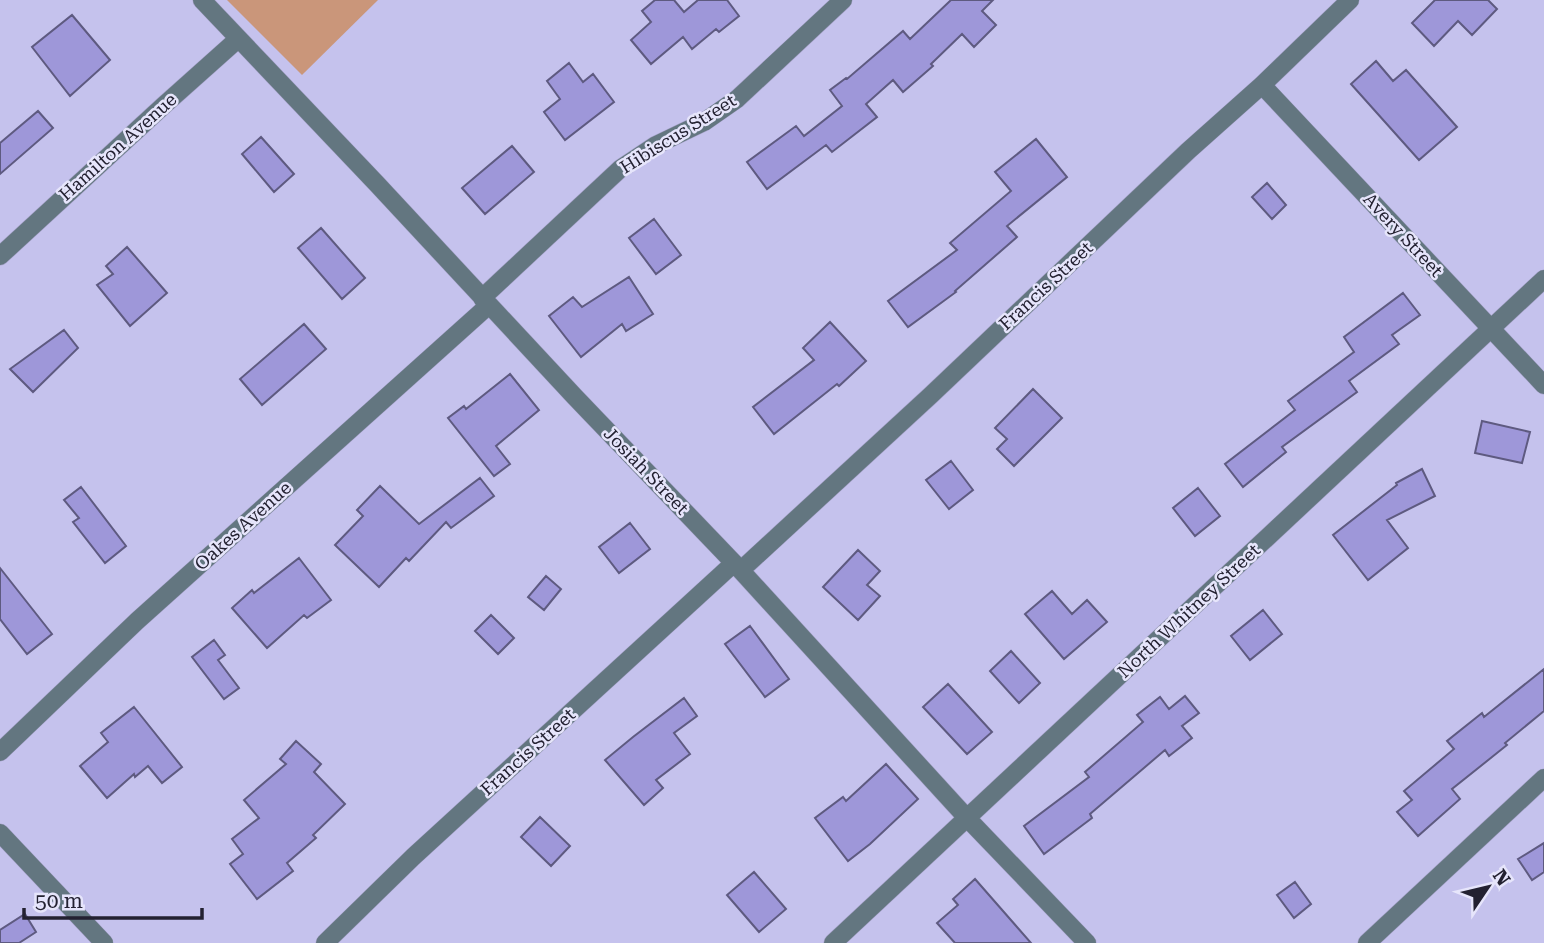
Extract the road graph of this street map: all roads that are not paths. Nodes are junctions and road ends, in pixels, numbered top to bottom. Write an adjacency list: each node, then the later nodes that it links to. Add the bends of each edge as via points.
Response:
1 (202, 0): 4 (street, Josiah Street)
2 (843, 0): 8 (street, Hibiscus Street, via 737,99 620,169)
3 (1350, 0): 5 (street, Francis Street)
4 (238, 39): 6 (street, Hamilton Avenue); 8 (street, Josiah Street)
5 (1262, 85): 9 (street, Avery Street); 11 (street, Francis Street, via 931,395)
6 (0, 256)
7 (1544, 279): 9 (street, North Whitney Street)
8 (486, 301): 11 (street, Josiah Street); 12 (street, Oakes Avenue, via 136,621)
9 (1491, 328): 10 (street, Avery Street); 14 (street, North Whitney Street)
10 (1544, 385)
11 (738, 566): 14 (street, Josiah Street); 17 (street, Francis Street, via 413,857)
12 (0, 752)
13 (1544, 778): 20 (street)
14 (967, 818): 18 (street, North Whitney Street); 19 (street, Josiah Street)
15 (0, 833): 16 (street)
16 (104, 943)
17 (325, 943)
18 (833, 943)
19 (1087, 943)
20 (1367, 943)

